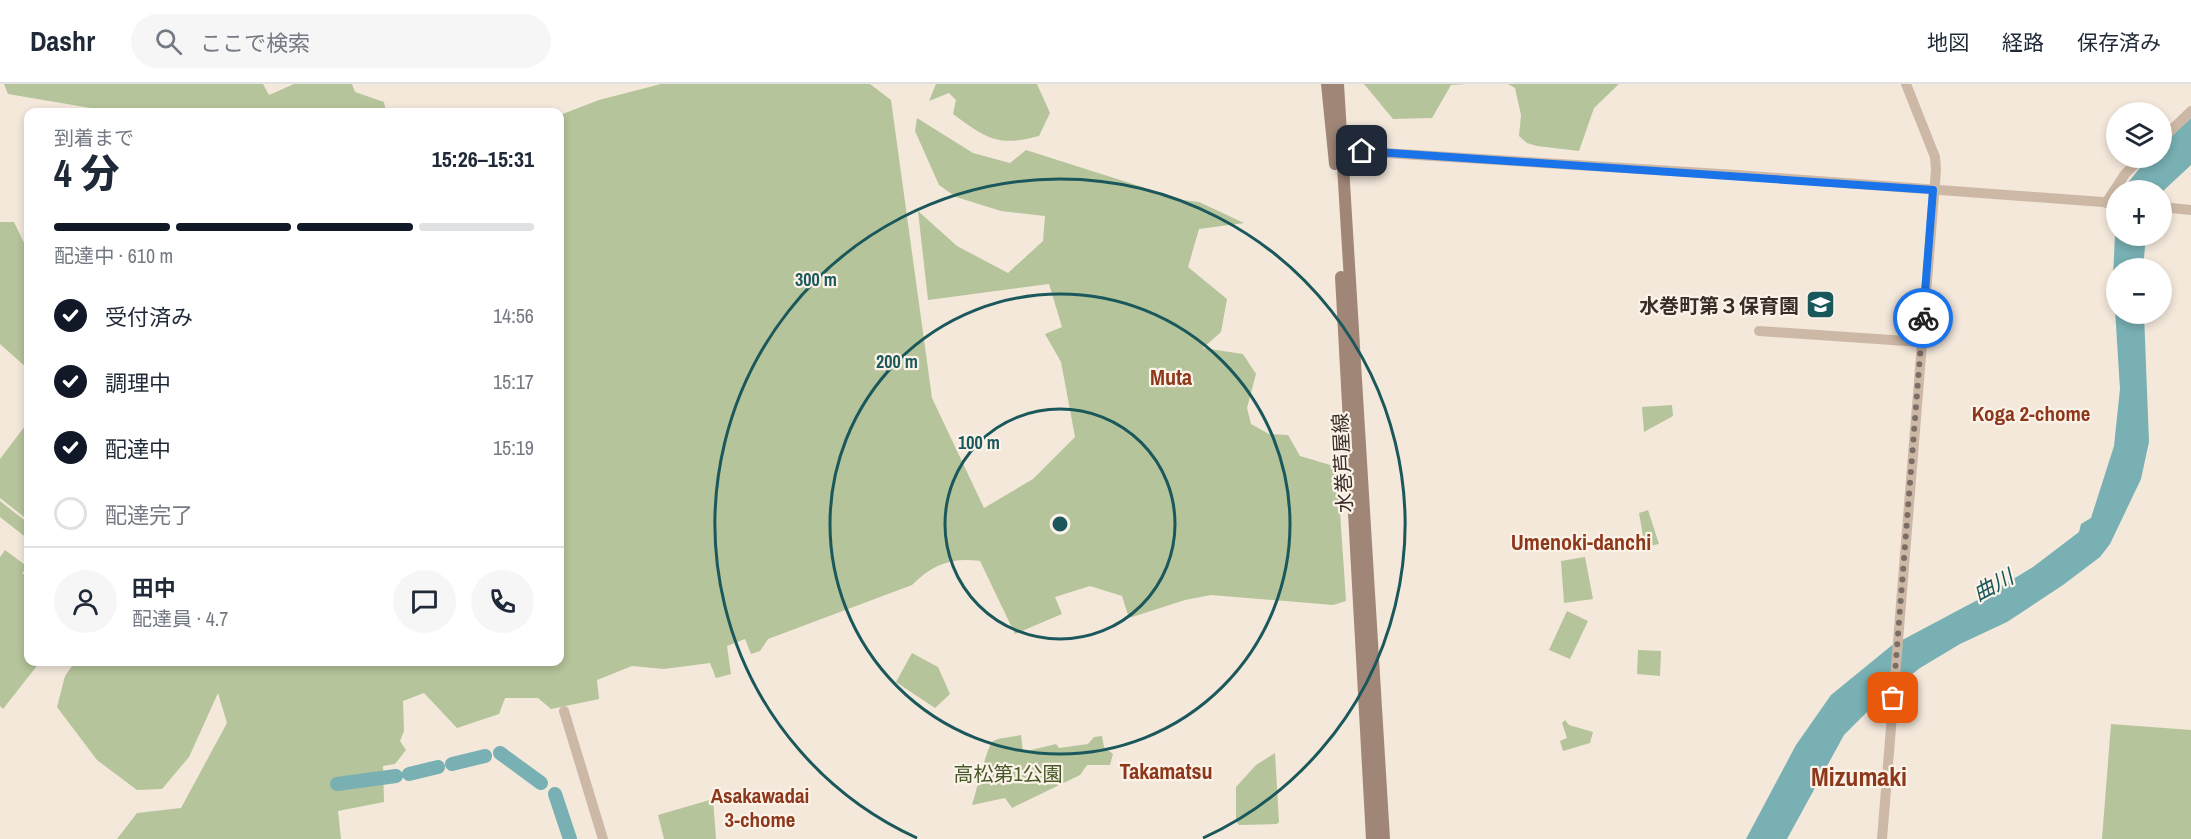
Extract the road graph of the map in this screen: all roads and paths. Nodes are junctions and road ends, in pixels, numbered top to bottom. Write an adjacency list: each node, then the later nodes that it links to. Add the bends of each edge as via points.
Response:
1 (1327, 84): 6 (main road, 水巻芦屋線)
2 (1338, 84): 6 (main road, 水巻芦屋線)
3 (1906, 84): 7 (street, via 1935,157)
4 (2191, 111): 5 (street)
5 (2172, 129)
6 (1338, 150): 7 (street); 15 (main road, 水巻芦屋線); 16 (main road, 水巻芦屋線)
7 (1933, 190): 8 (street); 12 (street)
8 (2106, 203)
9 (2172, 208): 10 (street)
10 (2191, 210)
11 (1759, 331): 12 (street)
12 (1921, 342): 17 (street)
13 (564, 711): 14 (street)
14 (603, 839)
15 (1372, 839)
16 (1384, 839)
17 (1882, 839)

